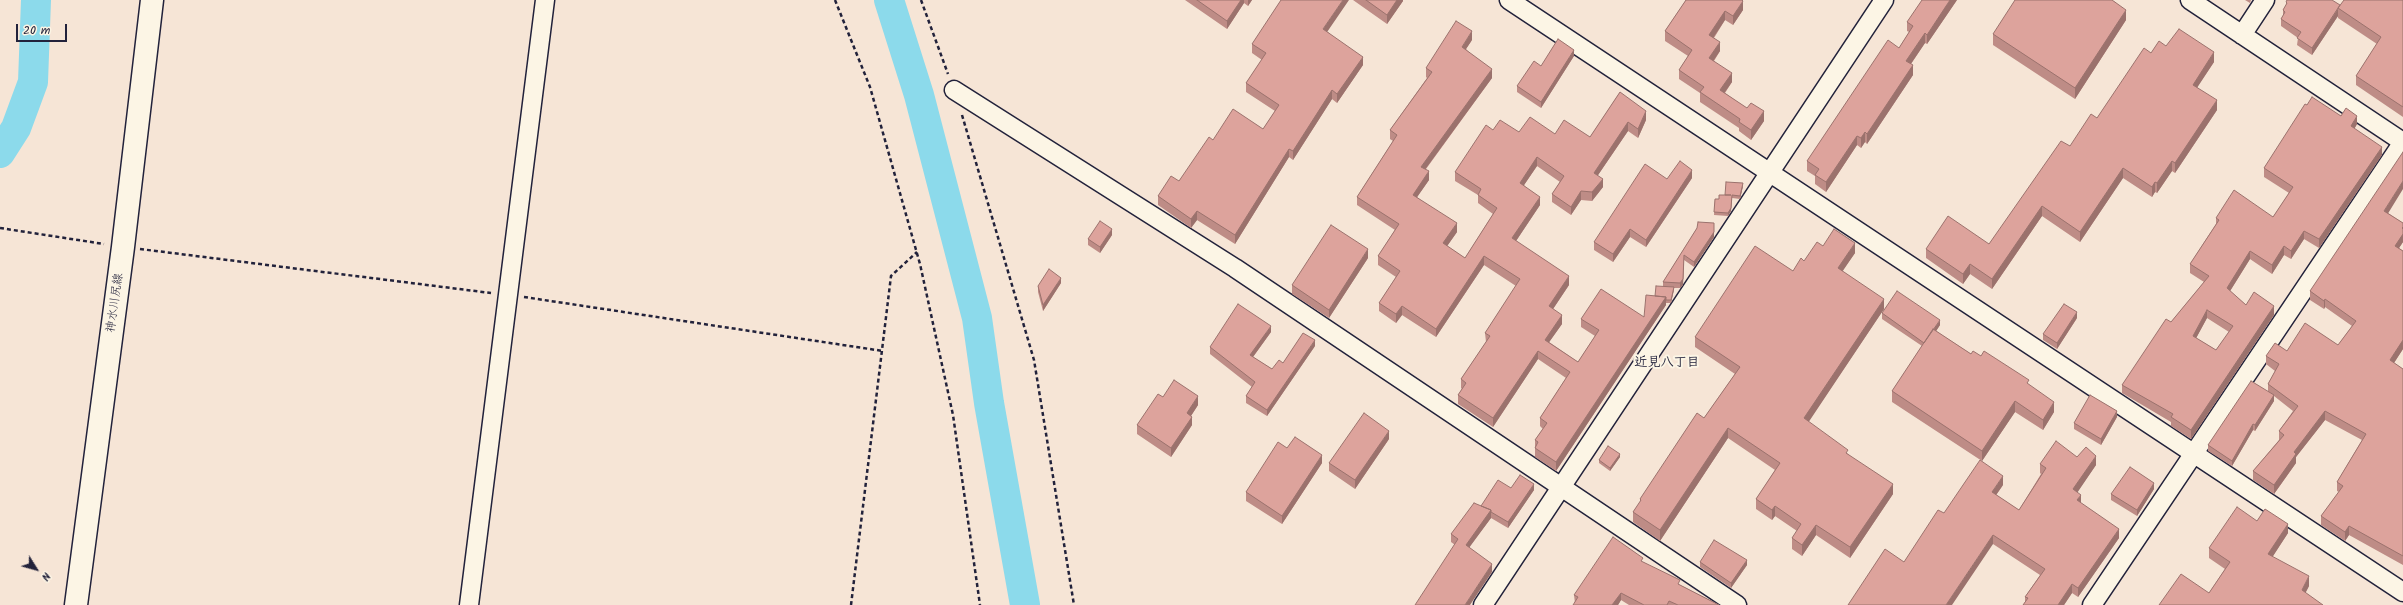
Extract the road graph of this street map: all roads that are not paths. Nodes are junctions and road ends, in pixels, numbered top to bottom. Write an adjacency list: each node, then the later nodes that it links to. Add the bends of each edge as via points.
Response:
1 (152, 0): 14 (main road, 神水川尻線, via 123,247)
2 (545, 0): 15 (street)
3 (1509, 0): 10 (street)
4 (1884, 0): 10 (street)
5 (2190, 0): 7 (street)
6 (2265, 0): 7 (street)
7 (2242, 34): 9 (street)
8 (954, 90): 12 (street, via 1235,268)
9 (2403, 142): 11 (street)
10 (1769, 173): 11 (street); 12 (street)
11 (2193, 455): 13 (street); 18 (street)
12 (1561, 487): 16 (street); 17 (street)
13 (2403, 592)
14 (76, 605)
15 (470, 605)
16 (1483, 605)
17 (1737, 605)
18 (2092, 605)

